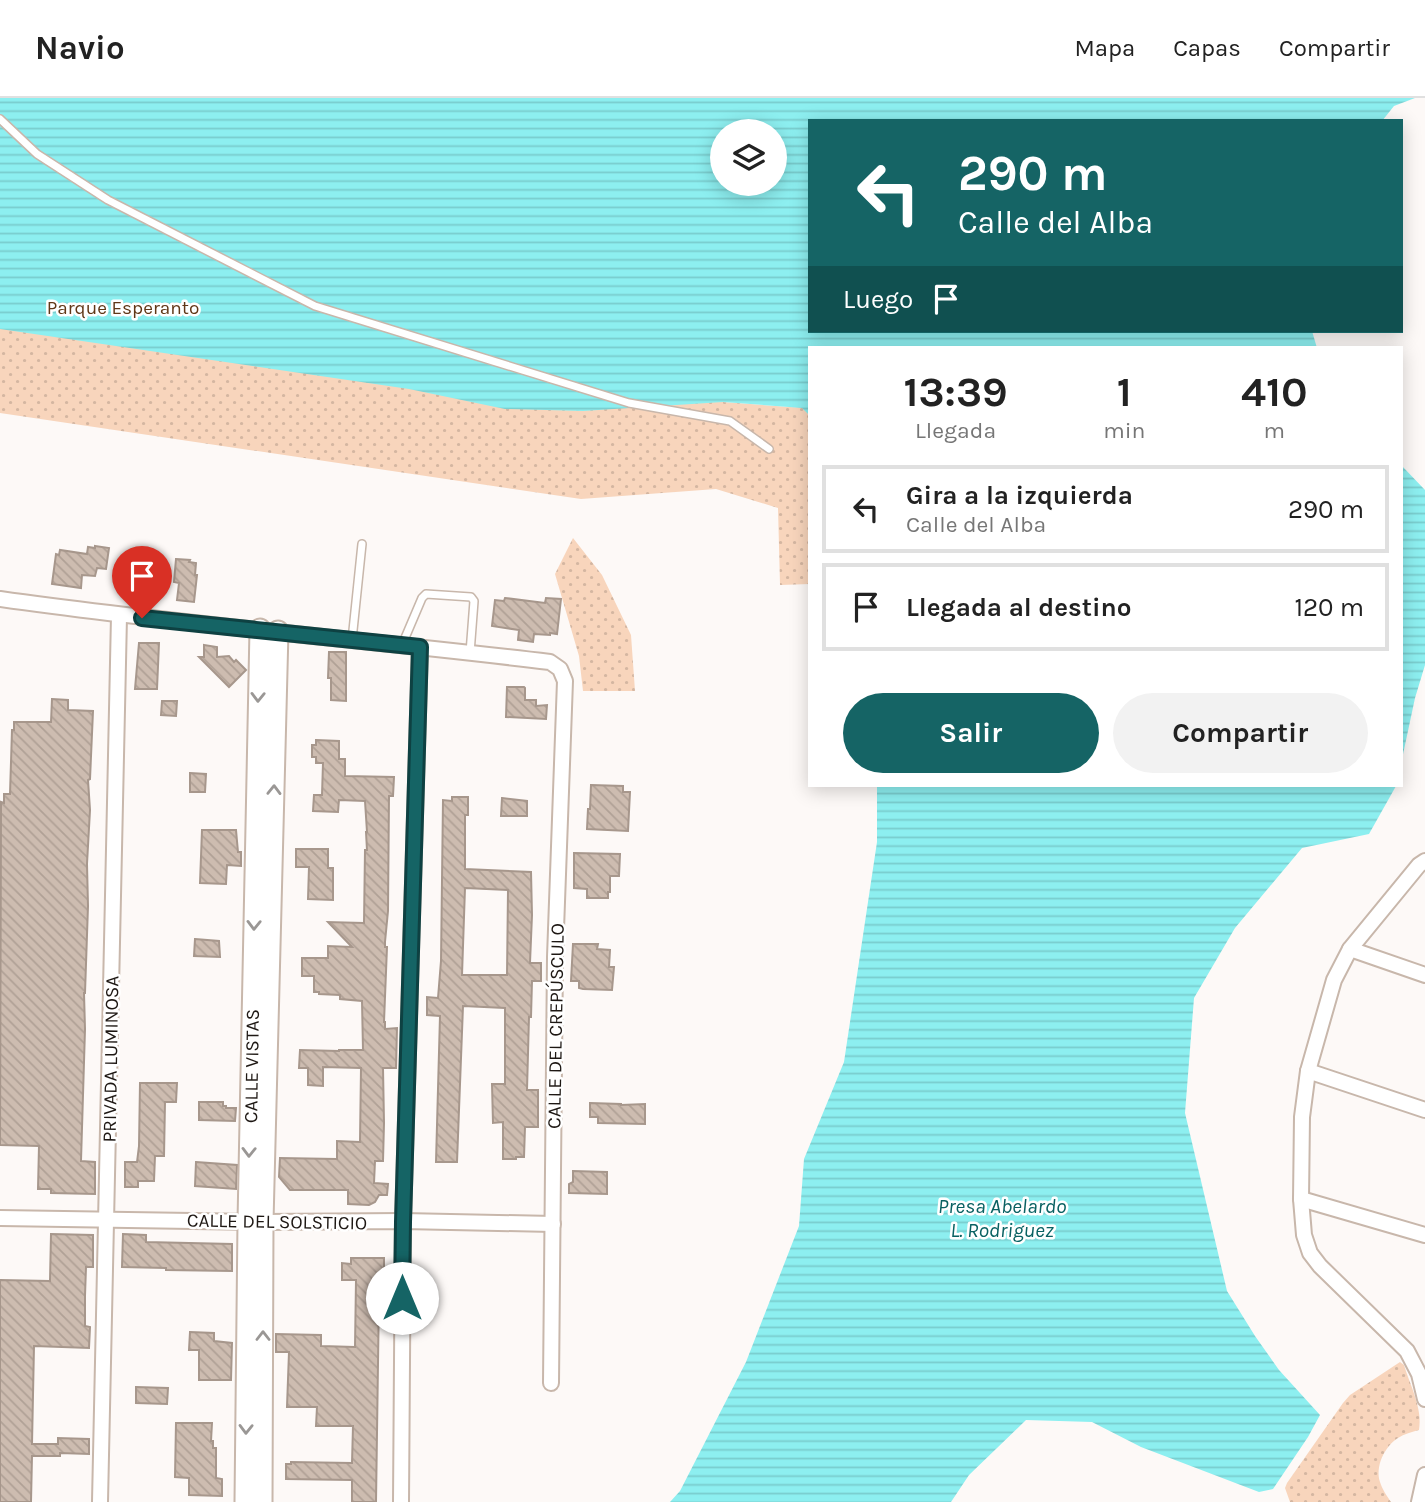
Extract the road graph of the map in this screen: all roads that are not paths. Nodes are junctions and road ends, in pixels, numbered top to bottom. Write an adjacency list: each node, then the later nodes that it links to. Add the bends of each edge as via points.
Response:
1 (0, 118): 2 (lane, via 37,153 108,200 315,306 629,403 730,421)
2 (769, 449)
3 (362, 544): 7 (lane)
4 (0, 599): 5 (street)
5 (119, 616): 6 (street); 18 (street, PRIVADA LUMINOSA)
6 (269, 630): 7 (street); 19 (street, CALLE VISTAS)
7 (352, 639): 8 (street)
8 (402, 645): 9 (street); 10 (lane, via 426,594 471,597)
9 (420, 647): 10 (street); 20 (street)
10 (470, 653): 21 (street, CALLE DEL CREPÚSCULO, via 550,663 560,669 565,681 555,957)
11 (1425, 861): 12 (street)
12 (1350, 949): 13 (street); 14 (street, via 1334,980)
13 (1425, 975)
14 (1308, 1071): 15 (street); 16 (street, via 1301,1116)
15 (1425, 1110)
16 (1301, 1199): 22 (street); 23 (street, via 1310,1252)
17 (0, 1218): 18 (street, CALLE DEL SOLSTICIO)
18 (107, 1218): 19 (street, CALLE DEL SOLSTICIO); 29 (street, PRIVADA LUMINOSA)
19 (256, 1222): 20 (street, CALLE DEL SOLSTICIO); 26 (street, CALLE VISTAS)
20 (403, 1222): 21 (street, CALLE DEL SOLSTICIO); 32 (street)
21 (553, 1224): 25 (street, CALLE DEL CREPÚSCULO)
22 (1425, 1235)
23 (1406, 1351): 24 (street); 27 (street, via 1419,1374)
24 (1425, 1355)
25 (551, 1383)
26 (254, 1389): 30 (street, CALLE VISTAS, one-way to 30); 31 (street, CALLE VISTAS)
27 (1425, 1399)
28 (1425, 1475): 33 (street)
29 (100, 1502)
30 (245, 1502)
31 (262, 1502)
32 (401, 1502)
33 (1419, 1502)

